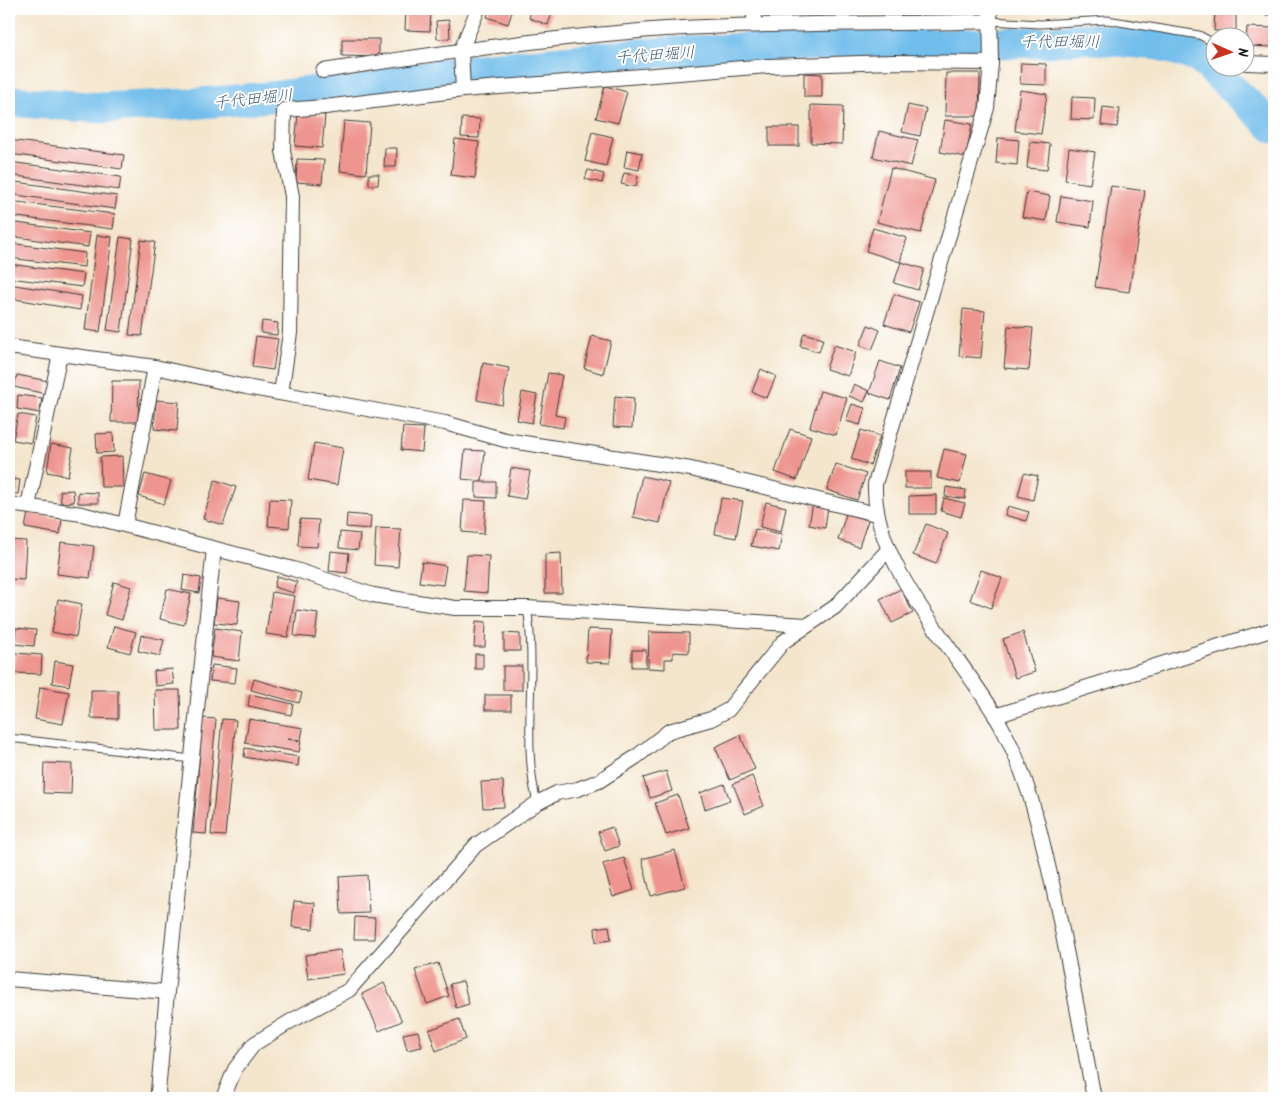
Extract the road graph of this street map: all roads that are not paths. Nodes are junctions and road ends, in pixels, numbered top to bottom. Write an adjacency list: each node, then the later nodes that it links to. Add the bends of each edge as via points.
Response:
1 (478, 9): 6 (street)
2 (754, 9): 4 (street)
3 (991, 15): 4 (street); 5 (lane, via 1040,24 1107,20); 7 (street)
4 (754, 25): 6 (street, via 664,29)
5 (1206, 39)
6 (461, 50): 10 (street); 11 (street)
7 (991, 63): 11 (street, via 768,66); 18 (street, via 987,108 875,484)
8 (1256, 63): 9 (street)
9 (1274, 64)
10 (323, 71)
11 (463, 90): 15 (street, via 284,110 283,152 292,196 290,333)
12 (9, 347): 13 (street)
13 (60, 354): 14 (street); 17 (street)
14 (155, 367): 15 (street); 19 (street)
15 (281, 393): 18 (street, via 445,423 504,440 691,469)
16 (9, 504): 17 (street)
17 (28, 506): 19 (street, via 82,514)
18 (876, 514): 21 (street)
19 (125, 525): 20 (street)
20 (214, 548): 22 (street, via 373,595 455,608); 27 (street)
21 (888, 550): 23 (street, via 836,607); 25 (street, via 898,570)
22 (526, 608): 23 (street); 28 (lane, via 531,636 530,776)
23 (807, 626): 28 (street, via 783,642 728,710 669,731 599,781)
24 (1274, 629): 25 (street)
25 (996, 716): 33 (street, via 1019,764 1036,812)
26 (9, 738): 27 (lane)
27 (192, 759): 30 (street)
28 (537, 802): 32 (street, via 476,845 349,990 254,1044 236,1069)
29 (9, 979): 30 (street)
30 (167, 992): 31 (street)
31 (160, 1098)
32 (223, 1098)
33 (1094, 1098)

